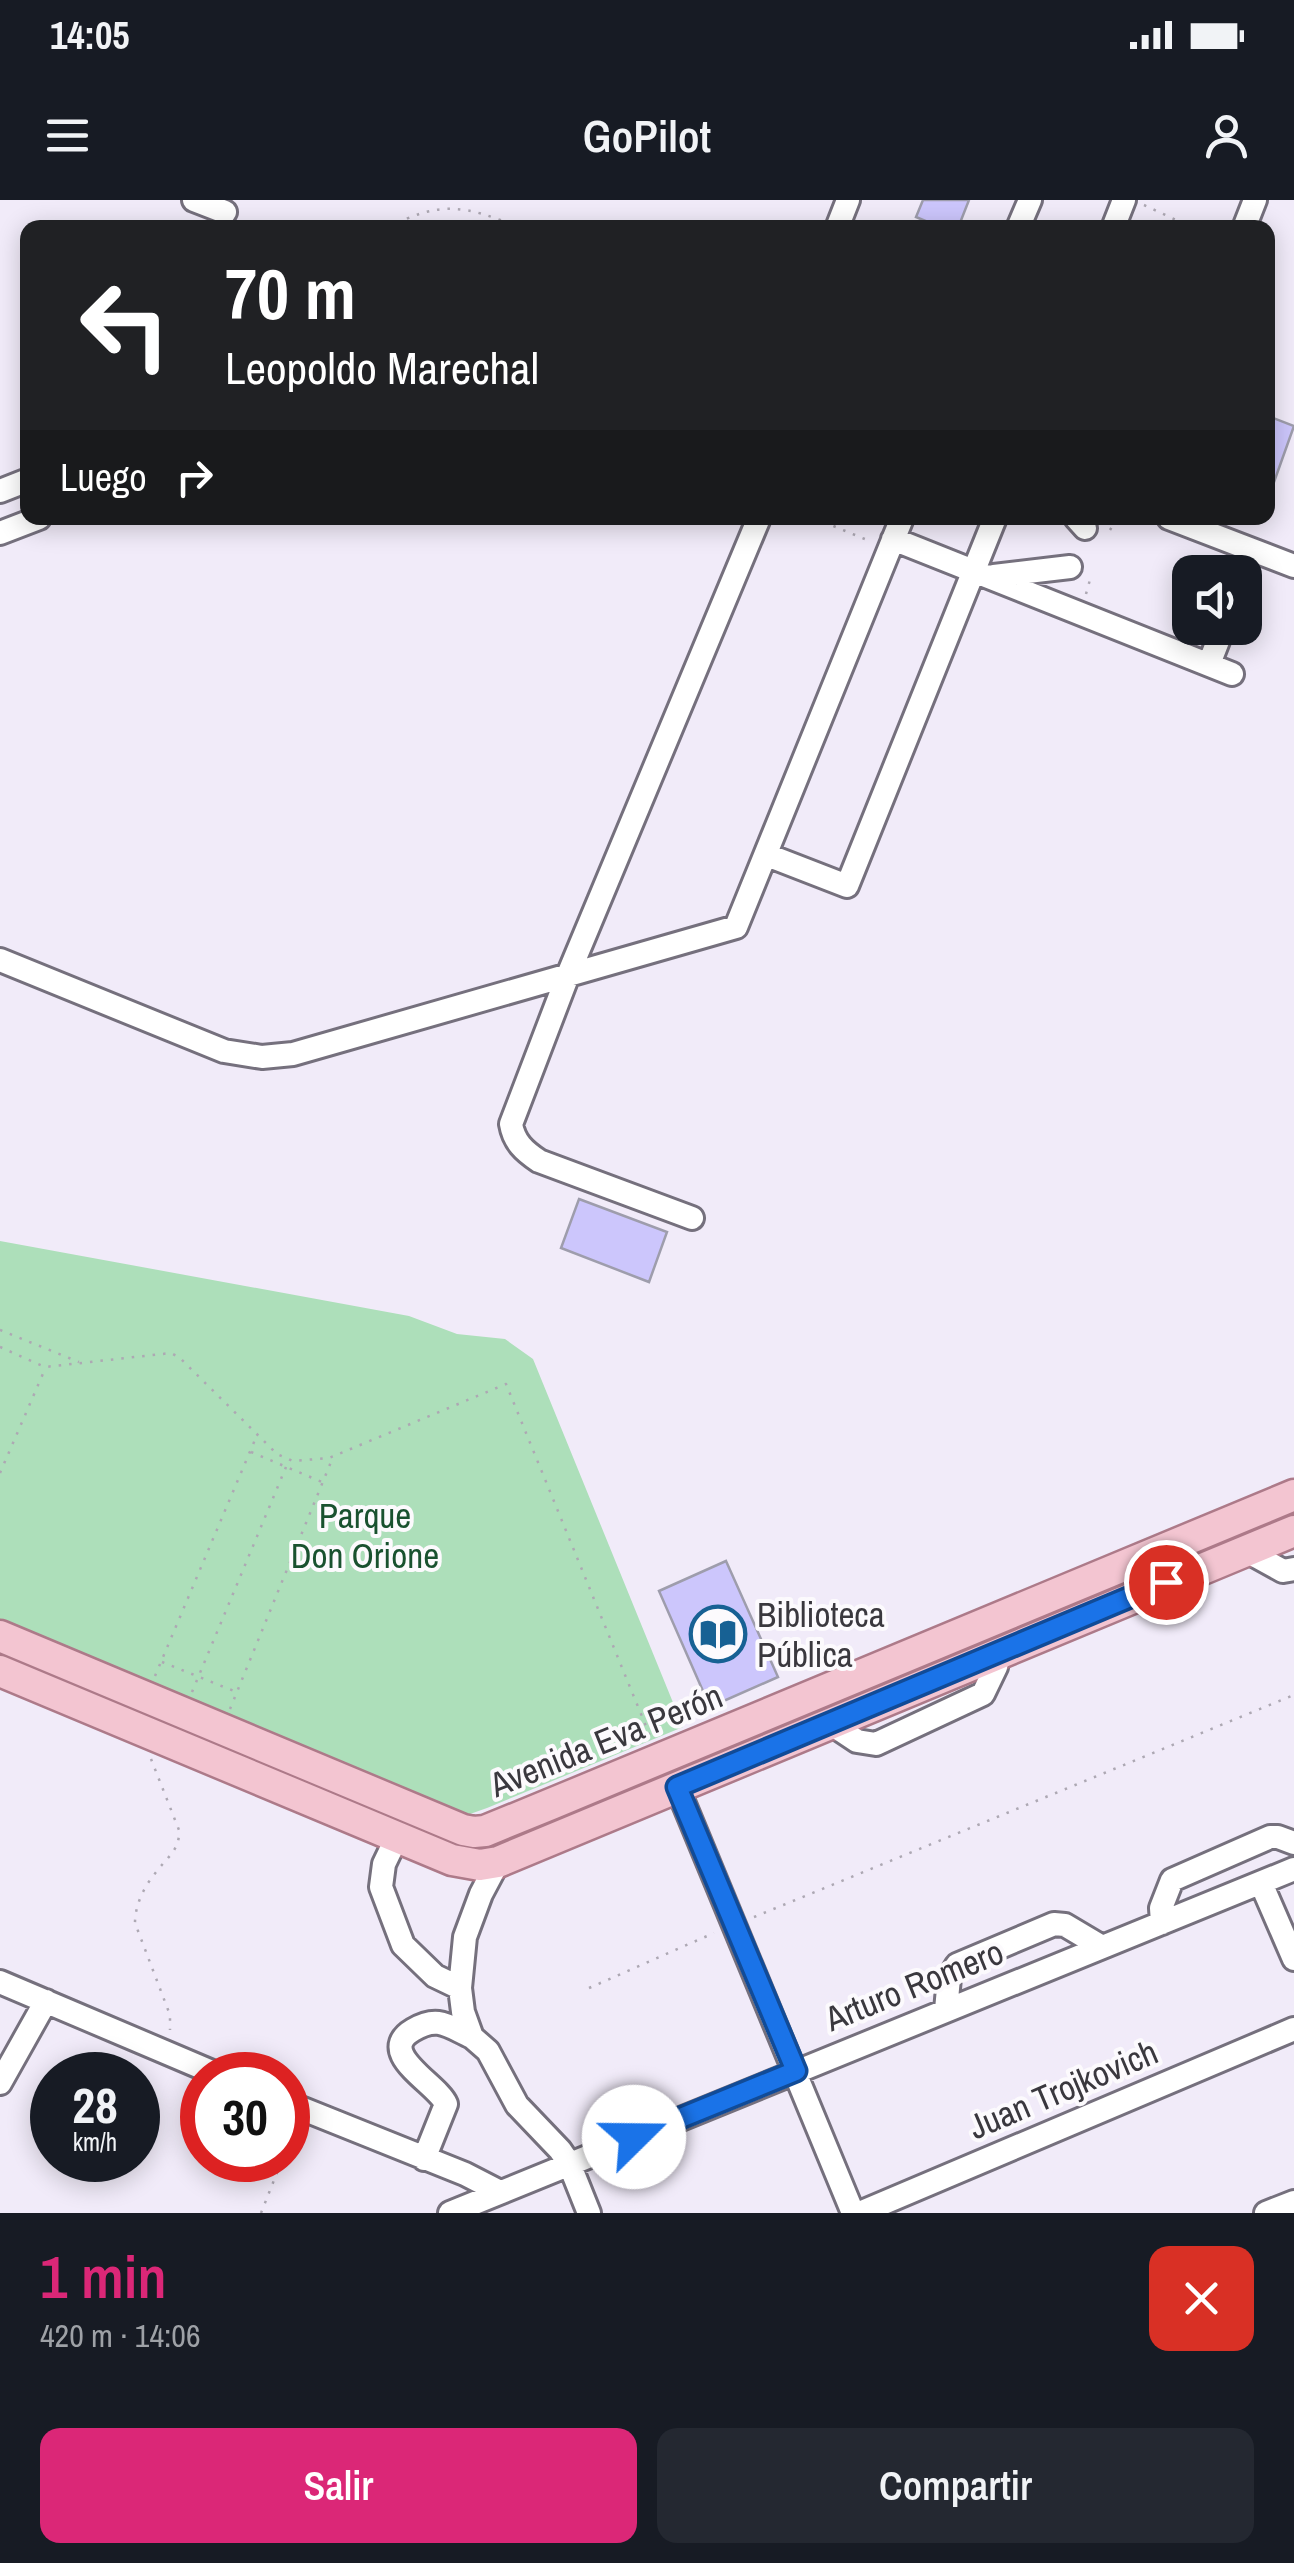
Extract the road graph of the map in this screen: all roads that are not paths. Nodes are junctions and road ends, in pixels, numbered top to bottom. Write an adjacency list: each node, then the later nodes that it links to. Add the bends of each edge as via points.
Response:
1 (194, 200): 2 (street)
2 (224, 213)
3 (755, 525): 17 (street)
4 (994, 525): 11 (street)
5 (1182, 525): 7 (street)
6 (895, 535): 11 (street); 15 (street)
7 (1238, 555)
8 (1262, 562): 9 (street)
9 (1294, 566)
10 (1070, 567): 11 (street)
11 (981, 574): 13 (street); 15 (street, via 847,886)
12 (1216, 645): 13 (street)
13 (1209, 664): 14 (street)
14 (1232, 674)
15 (767, 854): 17 (street, via 736,927)
16 (0, 960): 17 (street, via 224,1051 262,1057)
17 (568, 976): 18 (street, via 511,1124 513,1134 539,1161)
18 (692, 1218)
19 (1294, 1495): 22 (main road, Avenida Eva Perón)
20 (1294, 1531): 21 (main road, Avenida Eva Perón)
21 (1245, 1550): 23 (street, via 1283,1571); 24 (main road, Avenida Eva Perón)
22 (1152, 1554): 24 (main road); 27 (main road, Avenida Eva Perón)
23 (1294, 1570)
24 (1166, 1582): 28 (main road, Avenida Eva Perón)
25 (0, 1636): 30 (main road, Avenida Eva Perón, via 463,1830 485,1831)
26 (0, 1672): 32 (main road, Avenida Eva Perón)
27 (820, 1692): 28 (main road); 30 (main road, Avenida Eva Perón)
28 (831, 1722): 29 (main road, Avenida Eva Perón)
29 (677, 1787): 31 (main road, Avenida Eva Perón); 47 (street)
30 (551, 1804): 31 (main road)
31 (565, 1834): 34 (main road, Avenida Eva Perón)
32 (397, 1837): 34 (main road, Avenida Eva Perón, via 467,1864); 40 (street, via 381,1887 403,1945)
33 (1294, 1843): 37 (street, via 1270,1837 1172,1880)
34 (498, 1862): 40 (street, via 465,1936)
35 (1294, 1869): 36 (street, Arturo Romero)
36 (1261, 1883): 37 (street, Arturo Romero); 39 (street)
37 (1162, 1923): 38 (street, Arturo Romero)
38 (1102, 1947): 43 (street, Arturo Romero); 43 (street, via 1054,1924 957,1965)
39 (1294, 1960)
40 (460, 1988): 45 (street)
41 (3, 1989): 42 (street)
42 (46, 2001): 46 (street); 48 (street)
43 (946, 2010): 47 (street, Arturo Romero)
44 (1294, 2029): 54 (street, Juan Trojkovich)
45 (472, 2036): 50 (street, via 437,2021 408,2032 401,2042 409,2067 446,2104); 51 (street, via 488,2051 517,2105)
46 (180, 2059)
47 (796, 2071): 51 (street, Arturo Romero); 54 (street)
48 (0, 2083)
49 (310, 2113): 50 (street)
50 (424, 2158): 52 (street)
51 (568, 2164): 52 (street, Arturo Romero); 56 (street)
52 (500, 2192): 55 (street, Arturo Romero)
53 (1294, 2202): 57 (street)
54 (849, 2211)
55 (450, 2213)
56 (588, 2213)
57 (1266, 2213)

